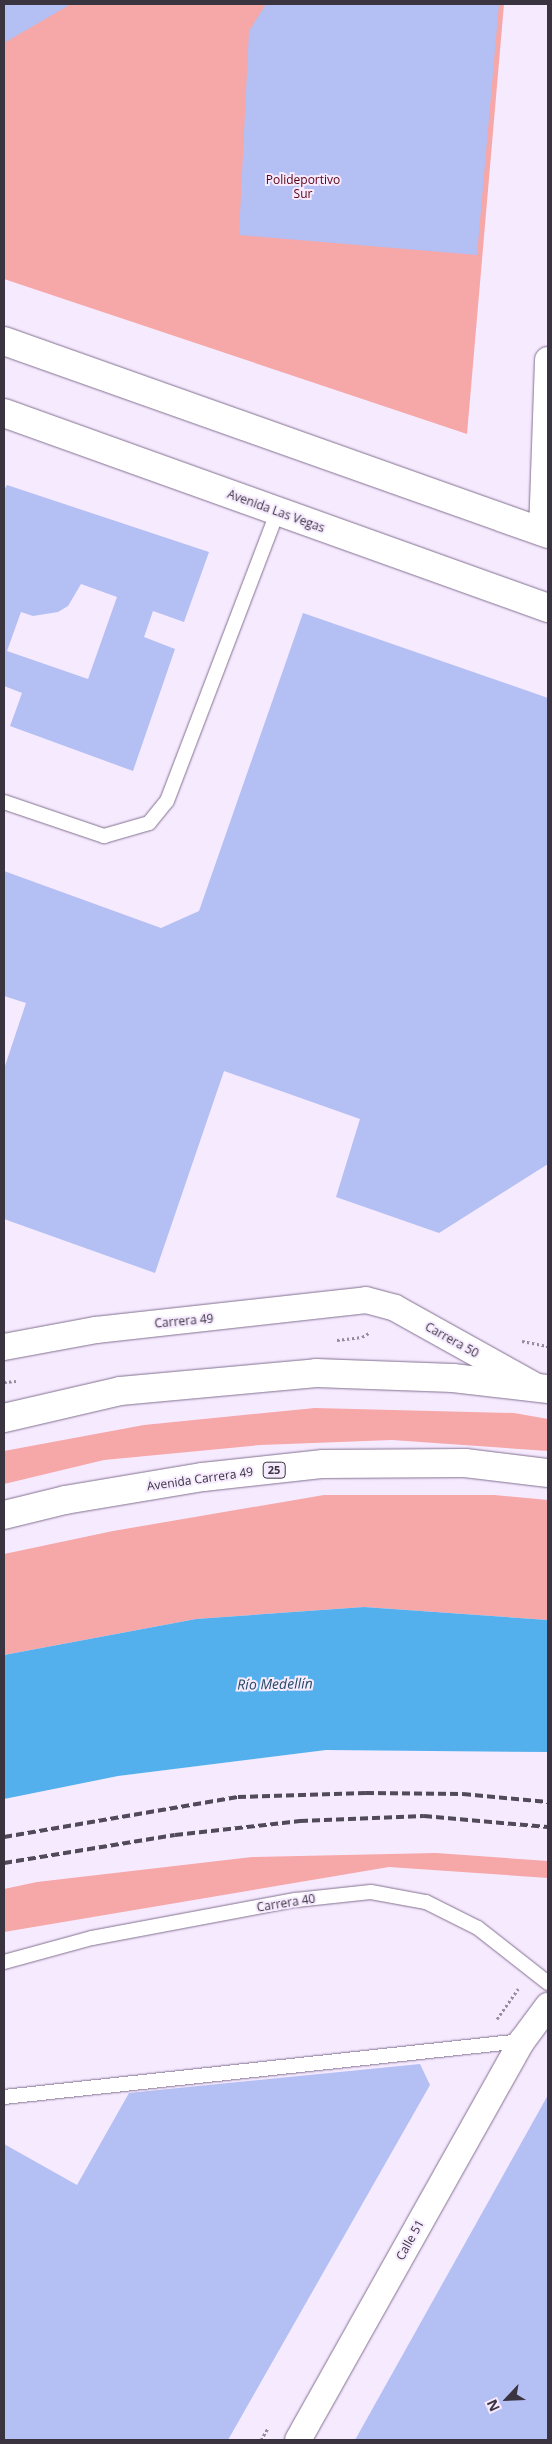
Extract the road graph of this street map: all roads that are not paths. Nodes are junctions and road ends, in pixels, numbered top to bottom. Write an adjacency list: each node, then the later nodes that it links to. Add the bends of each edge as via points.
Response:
1 (4, 341): 5 (main road)
2 (548, 360): 5 (street)
3 (4, 413): 4 (main road, Avenida Las Vegas)
4 (278, 511): 6 (main road, Avenida Las Vegas); 7 (lane, via 166,801 149,823 104,836)
5 (545, 533)
6 (548, 608)
7 (4, 802)
8 (366, 1300): 9 (street, Carrera 49, via 96,1330); 10 (street, Carrera 50, via 395,1308)
9 (4, 1347)
10 (542, 1388): 11 (main road, via 453,1378 316,1373 120,1391)
11 (4, 1418)
12 (548, 1473): 13 (main road, Avenida Carrera 49 / 25, via 465,1463 323,1464 203,1477 65,1500)
13 (4, 1514)
14 (4, 1962): 15 (lane, Carrera 40, via 102,1936 296,1900 371,1892 426,1902 478,1928)
15 (548, 1983)
16 (548, 2006): 17 (street)
17 (522, 2041): 18 (lane); 19 (street, Calle 51)
18 (4, 2097)
19 (298, 2440)

